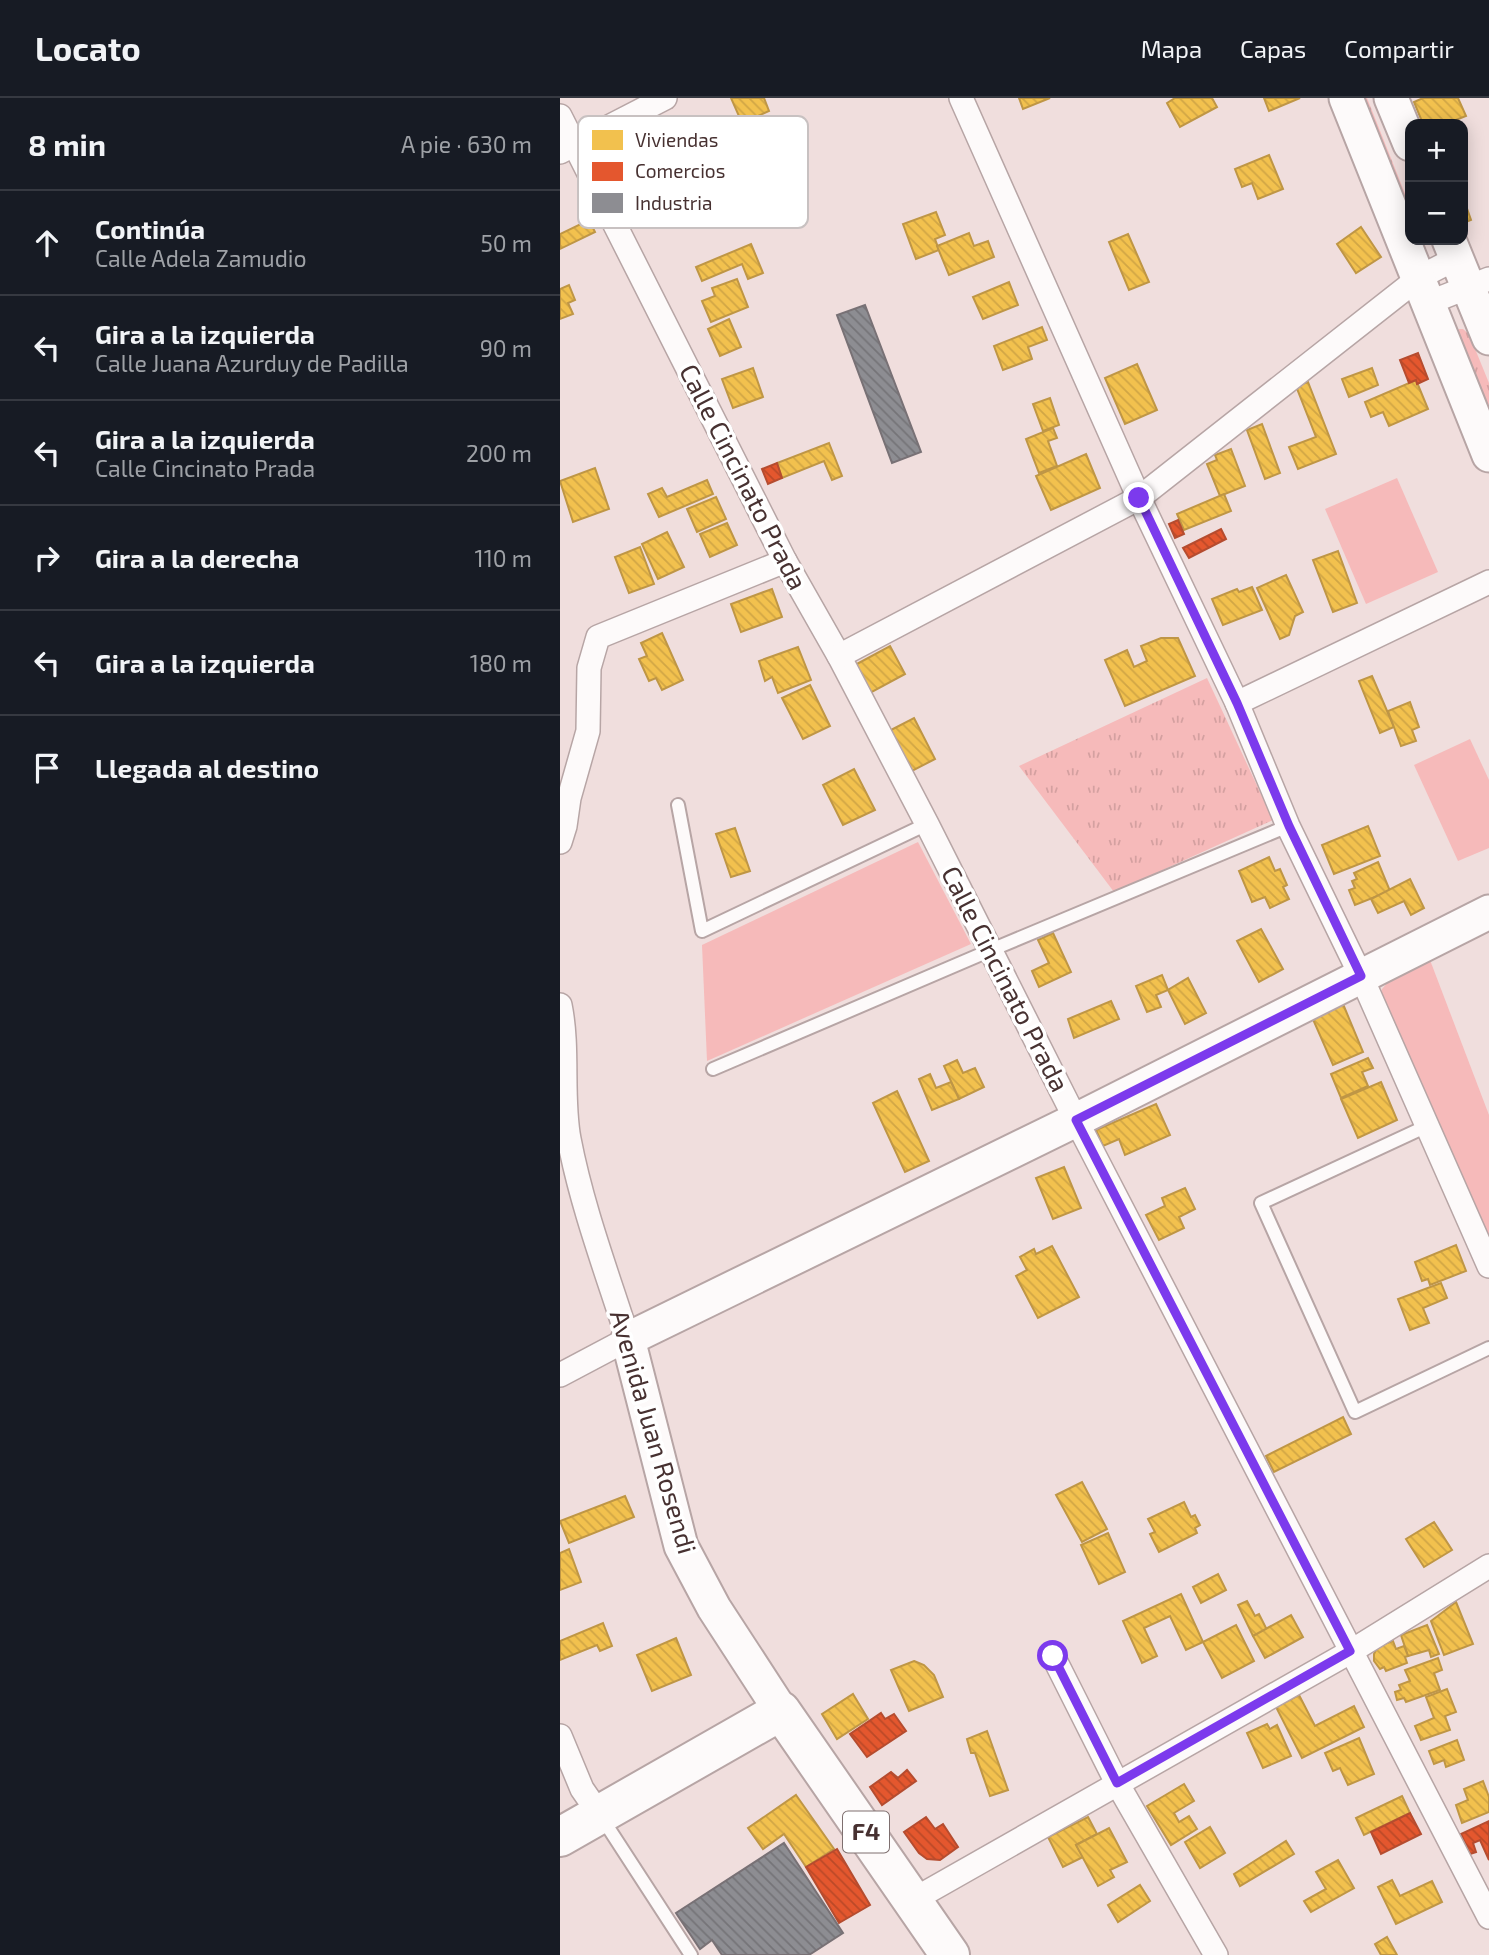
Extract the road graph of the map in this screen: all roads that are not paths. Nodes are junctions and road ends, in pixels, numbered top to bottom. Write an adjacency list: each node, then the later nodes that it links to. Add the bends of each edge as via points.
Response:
1 (665, 98): 6 (street)
2 (961, 98): 15 (street)
3 (1346, 98): 12 (main road)
4 (1391, 98): 7 (main road)
5 (560, 116): 8 (street, Calle Cincinato Prada)
6 (630, 116)
7 (1405, 132)
8 (567, 149): 9 (street, Calle Cincinato Prada)
9 (578, 170)
10 (609, 228): 16 (street, Calle Cincinato Prada)
11 (1466, 266): 12 (street); 12 (street); 13 (main road)
12 (1424, 290): 14 (main road); 15 (street)
13 (1489, 338)
14 (1489, 455)
15 (1139, 498): 18 (street); 19 (street)
16 (785, 561): 18 (street, Calle Cincinato Prada); 23 (street, via 598,637 589,668 588,731)
17 (1489, 582): 19 (street)
18 (839, 656): 21 (street, Calle Cincinato Prada)
19 (1237, 703): 22 (street)
20 (678, 805): 21 (lane, via 702,931)
21 (927, 824): 25 (street, Calle Cincinato Prada)
22 (1289, 826): 25 (lane); 26 (street)
23 (562, 833)
24 (1489, 912): 26 (main road)
25 (991, 950): 28 (lane); 29 (street, Calle Cincinato Prada)
26 (1361, 976): 29 (main road); 30 (street)
27 (560, 1005): 32 (street, Avenida Juan Rosendi, via 568,1135)
28 (713, 1069)
29 (1076, 1120): 32 (main road); 36 (street, Calle Cincinato Prada)
30 (1427, 1126): 31 (street); 33 (lane, via 1261,1203 1355,1412)
31 (1489, 1266)
32 (628, 1339): 34 (street); 38 (main road, Avenida Juan Rosendi, via 681,1546 714,1608)
33 (1489, 1348)
34 (560, 1375)
35 (1489, 1566): 36 (street)
36 (1350, 1651): 40 (street); 44 (street, Calle Cincinato Prada)
37 (1053, 1656): 40 (street)
38 (781, 1711): 41 (highway); 43 (highway, Avenida Juan Rosendi / F4)
39 (560, 1736): 41 (street, via 582,1789)
40 (1117, 1783): 43 (street); 47 (street)
41 (600, 1815): 42 (highway); 45 (lane)
42 (560, 1837)
43 (914, 1900): 46 (highway, Avenida Juan Rosendi / F4)
44 (1489, 1917)
45 (691, 1955)
46 (950, 1955)
47 (1216, 1955)

